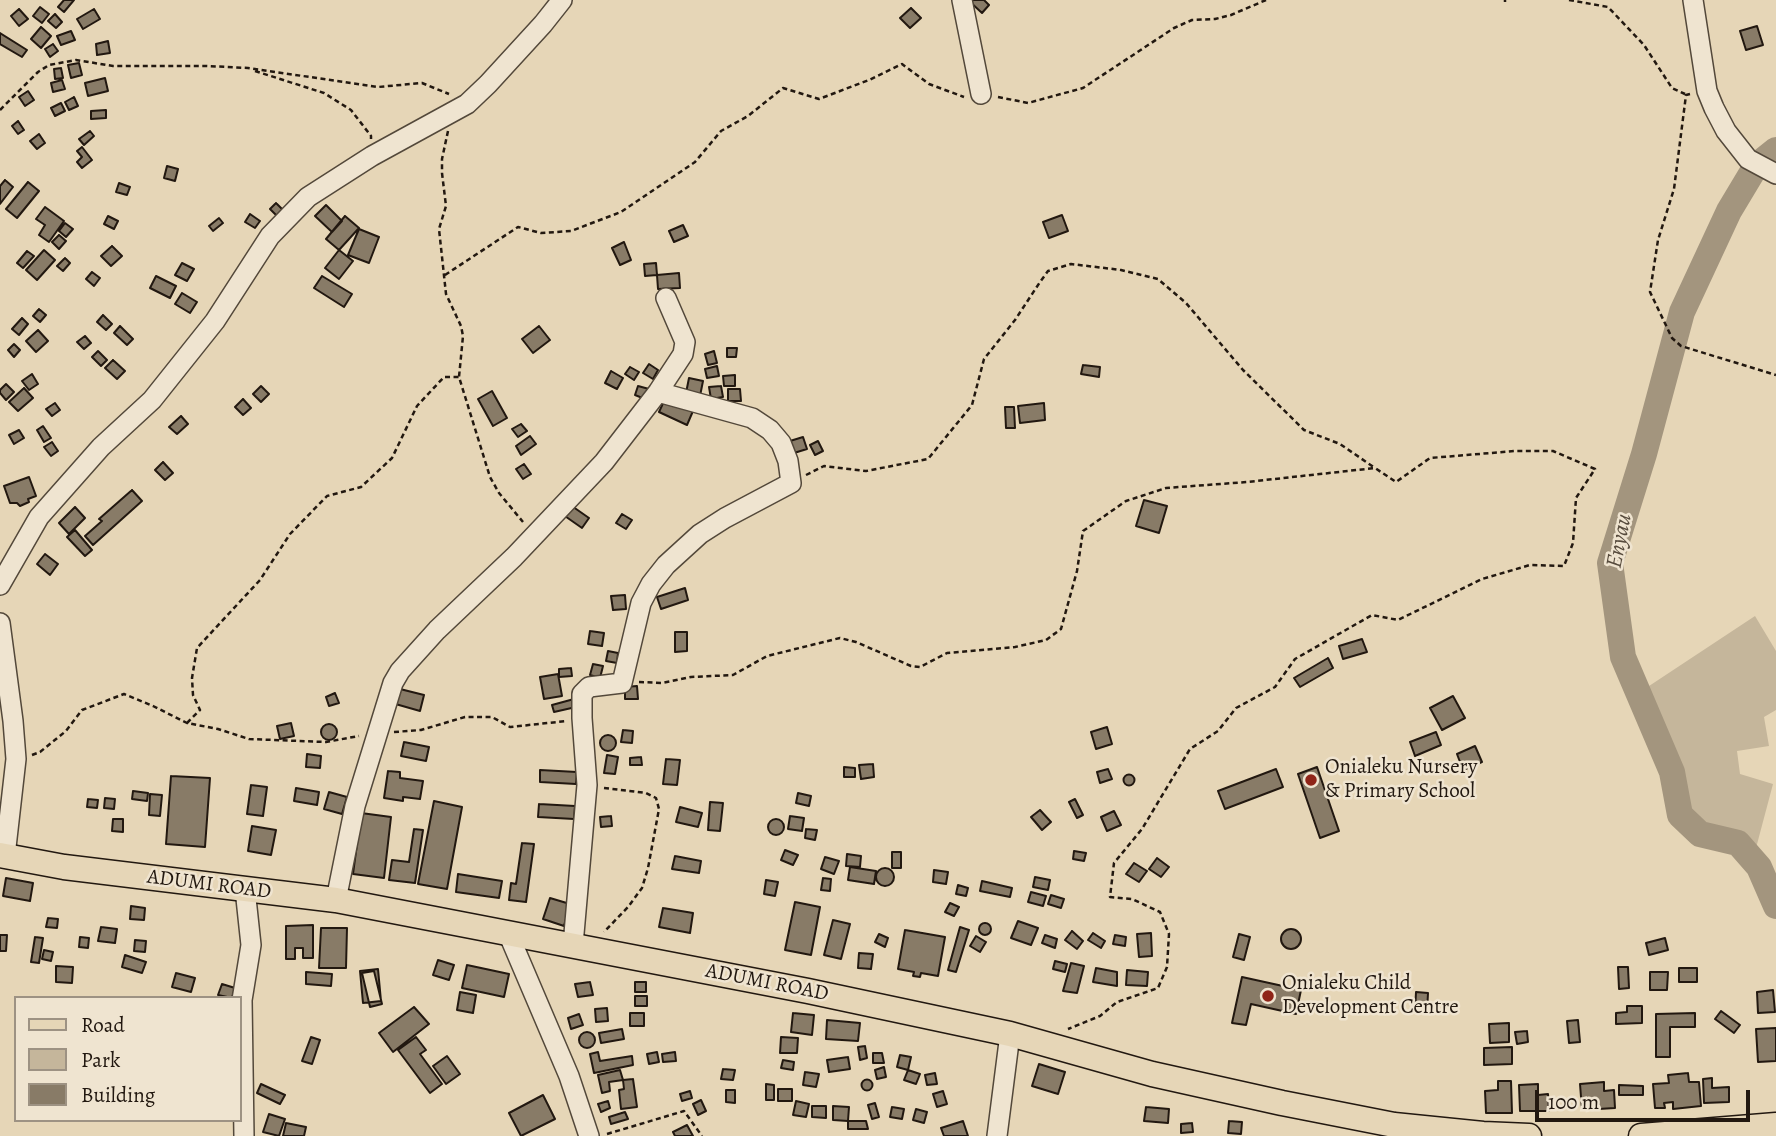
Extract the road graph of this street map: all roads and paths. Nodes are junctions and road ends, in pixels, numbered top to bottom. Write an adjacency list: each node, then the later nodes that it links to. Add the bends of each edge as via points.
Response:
1 (562, 0): 10 (street)
2 (961, 0): 8 (street)
3 (1266, 0): 8 (path, via 1231,15 1192,20 1174,28 1083,89 1028,103)
4 (1569, 0): 9 (path, via 1608,7 1644,45 1672,88)
5 (1693, 0): 7 (street)
6 (248, 68): 10 (path, via 369,86 422,83); 11 (path, via 62,62 38,72); 13 (path, via 324,93 351,110 371,136)
7 (1707, 92): 9 (path); 14 (street, via 1726,131 1748,159)
8 (982, 94): 15 (path, via 962,97 929,84 902,64 819,99 783,88 721,131 695,162 621,212 571,231 541,233 518,227)
9 (1686, 95): 17 (path, via 1674,189 1658,240 1650,292 1672,338 1681,346)
10 (467, 104): 12 (street)
11 (0, 110)
12 (446, 118): 13 (street); 15 (path, via 449,136 442,159 446,206 439,229)
13 (372, 156): 23 (street, via 308,197 270,236 215,321 152,400 101,447 39,517)
14 (1772, 171)
15 (445, 275): 18 (path, via 446,294 463,336)
16 (666, 298): 19 (street, via 685,342)
17 (1776, 375)
18 (459, 377): 22 (path, via 490,477); 27 (path, via 444,377 417,406 392,458 361,487 327,496 289,534 260,580 197,648 192,678 200,710)
19 (658, 392): 21 (street, via 752,418 770,430 781,443); 22 (street, via 604,462)
20 (1375, 468): 21 (path, via 1340,444 1304,430 1158,279 1071,264 1048,271 984,359 972,405 928,459 866,471 824,466); 25 (path, via 1166,488 1126,501 1083,531 1061,629 1046,640 947,653 920,667 840,638 767,656 733,675); 37 (path, via 1396,482 1430,458 1553,451 1595,469 1576,498 1573,543 1564,566 1530,565 1482,579 1398,620 1372,615 1295,659 1275,687 1236,708 1217,731 1190,749 1142,829 1114,863 1110,897 1132,899 1160,912 1169,934 1167,967 1158,988)
21 (791, 483): 25 (street, via 708,529 666,565 640,603)
22 (534, 536): 28 (street, via 400,671)
23 (0, 585)
24 (0, 623): 29 (street)
25 (622, 683): 26 (street, via 584,690)
26 (582, 719): 28 (path, via 510,727 492,717 465,717 421,730); 30 (street)
27 (187, 723): 28 (path, via 249,739 283,742 326,742); 29 (path, via 124,694 82,710 66,731 40,752)
28 (376, 734): 33 (street, via 349,829)
29 (16, 759): 31 (street)
30 (587, 785): 35 (street); 35 (path, via 646,793 656,798 659,809 642,888 612,925)
31 (2, 856): 32 (main road, ADUMI ROAD)
32 (245, 889): 33 (main road, ADUMI ROAD); 39 (street, via 251,945 242,1000)
33 (336, 900): 34 (main road, ADUMI ROAD)
34 (508, 933): 35 (main road, ADUMI ROAD); 40 (street, via 569,1076)
35 (580, 946): 36 (main road, ADUMI ROAD)
36 (1010, 1034): 37 (main road, ADUMI ROAD); 43 (street)
37 (1035, 1041): 44 (main road, ADUMI ROAD, via 1152,1074 1394,1125)
38 (1776, 1125): 45 (main road)
39 (244, 1136)
40 (589, 1136)
41 (600, 1136): 42 (path, via 684,1111)
42 (702, 1136)
43 (997, 1136)
44 (1529, 1136)
45 (1641, 1136)

